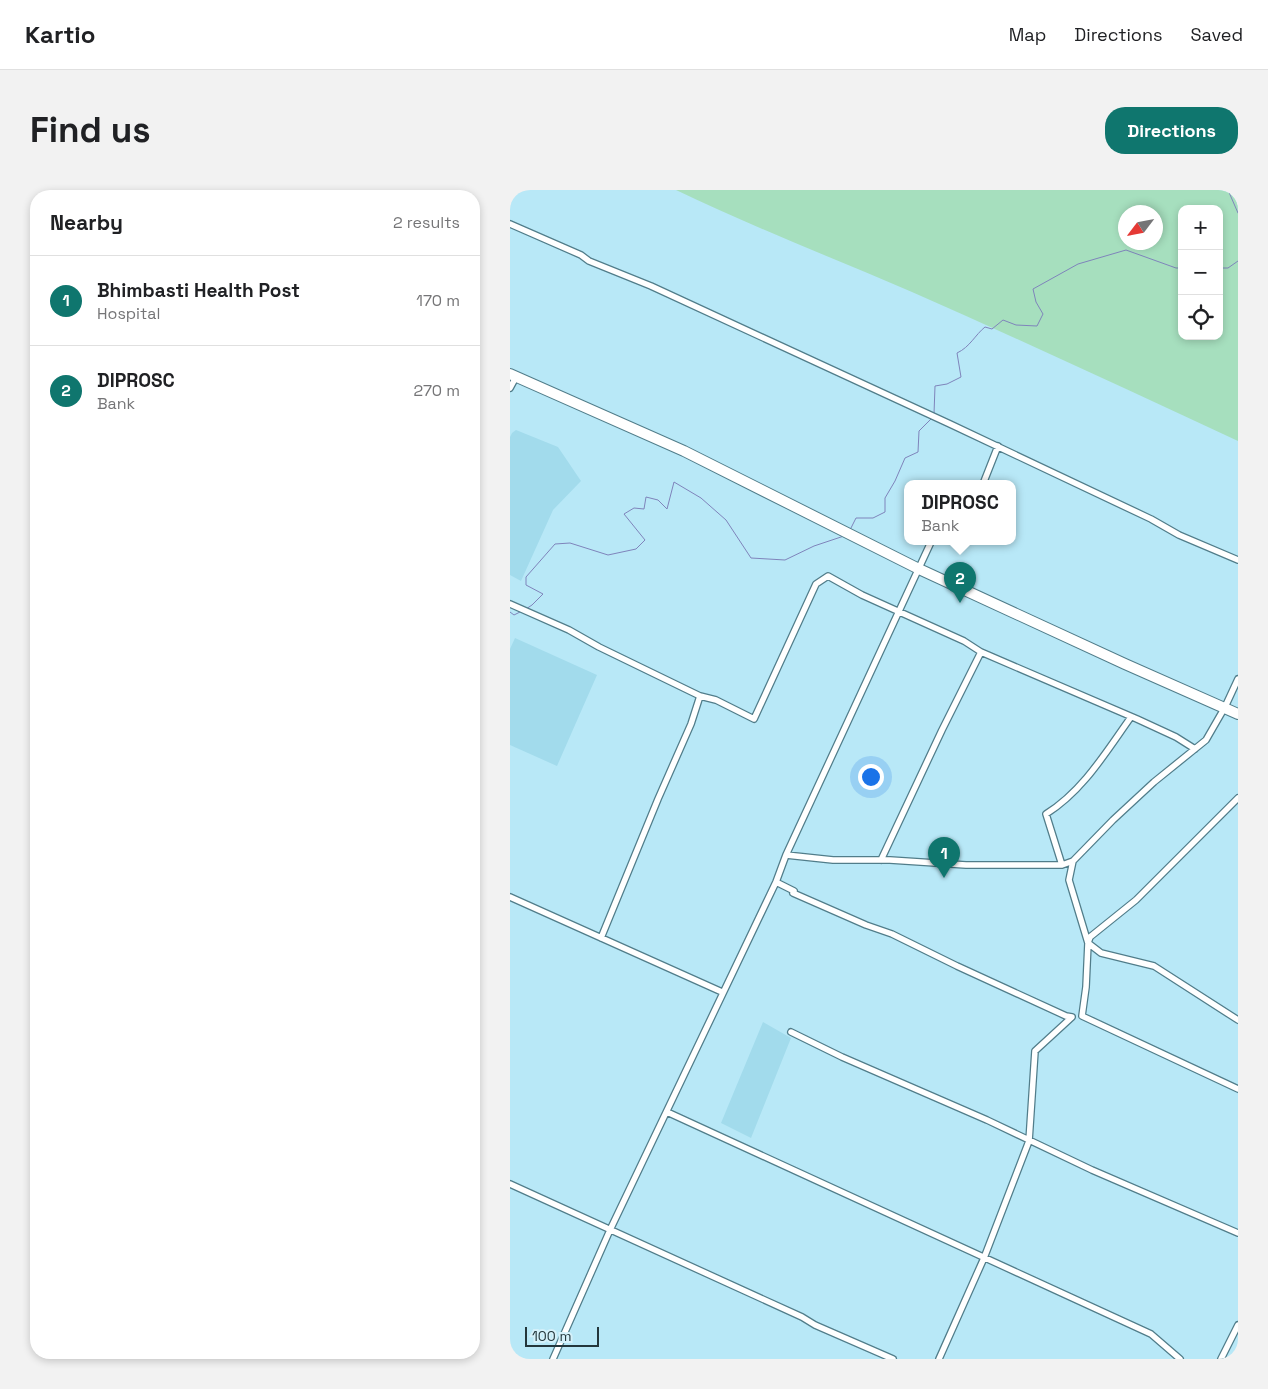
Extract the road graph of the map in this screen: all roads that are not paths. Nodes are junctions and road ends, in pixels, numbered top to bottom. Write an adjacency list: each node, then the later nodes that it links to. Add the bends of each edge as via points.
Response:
1 (510, 224): 4 (street)
2 (513, 376): 3 (street); 8 (main road, via 684,451)
3 (510, 388)
4 (998, 446): 5 (street); 7 (street, via 1179,535)
5 (985, 480)
6 (930, 545): 8 (street)
7 (1238, 560)
8 (920, 569): 10 (street); 14 (main road)
9 (510, 604): 13 (street)
10 (898, 612): 11 (street, via 964,641); 13 (street, via 828,576 816,584 754,719 716,700); 19 (street)
11 (981, 652): 16 (street); 20 (street)
12 (1238, 679): 14 (street)
13 (700, 696): 25 (street)
14 (1225, 707): 15 (main road); 17 (street, via 1206,740)
15 (1238, 714)
16 (1131, 716): 17 (street); 22 (street, via 1072,795 1046,814)
17 (1196, 749): 21 (street, via 1140,795)
18 (1238, 798): 26 (street, via 1136,900 1090,937)
19 (786, 855): 20 (street, via 833,860); 23 (street)
20 (881, 860): 22 (street, via 966,865)
21 (1073, 861): 22 (street); 26 (street, via 1069,880)
22 (1062, 865)
23 (776, 882): 27 (street); 32 (street, via 793,893 892,934 1072,1017 1035,1051)
24 (510, 898): 25 (street)
25 (601, 938): 27 (street)
26 (1088, 944): 28 (street, via 1102,953 1154,966); 30 (street, via 1082,1016)
27 (722, 992): 31 (street)
28 (1238, 1020)
29 (791, 1032): 32 (street)
30 (1238, 1089)
31 (667, 1112): 34 (street); 36 (street)
32 (1029, 1141): 35 (street); 36 (street)
33 (510, 1184): 34 (street)
34 (610, 1230): 38 (street); 39 (street)
35 (1238, 1233)
36 (984, 1258): 40 (street); 41 (street, via 1151,1334)
37 (1238, 1325): 42 (street)
38 (553, 1359)
39 (893, 1359)
40 (939, 1359)
41 (1180, 1359)
42 (1220, 1359)

